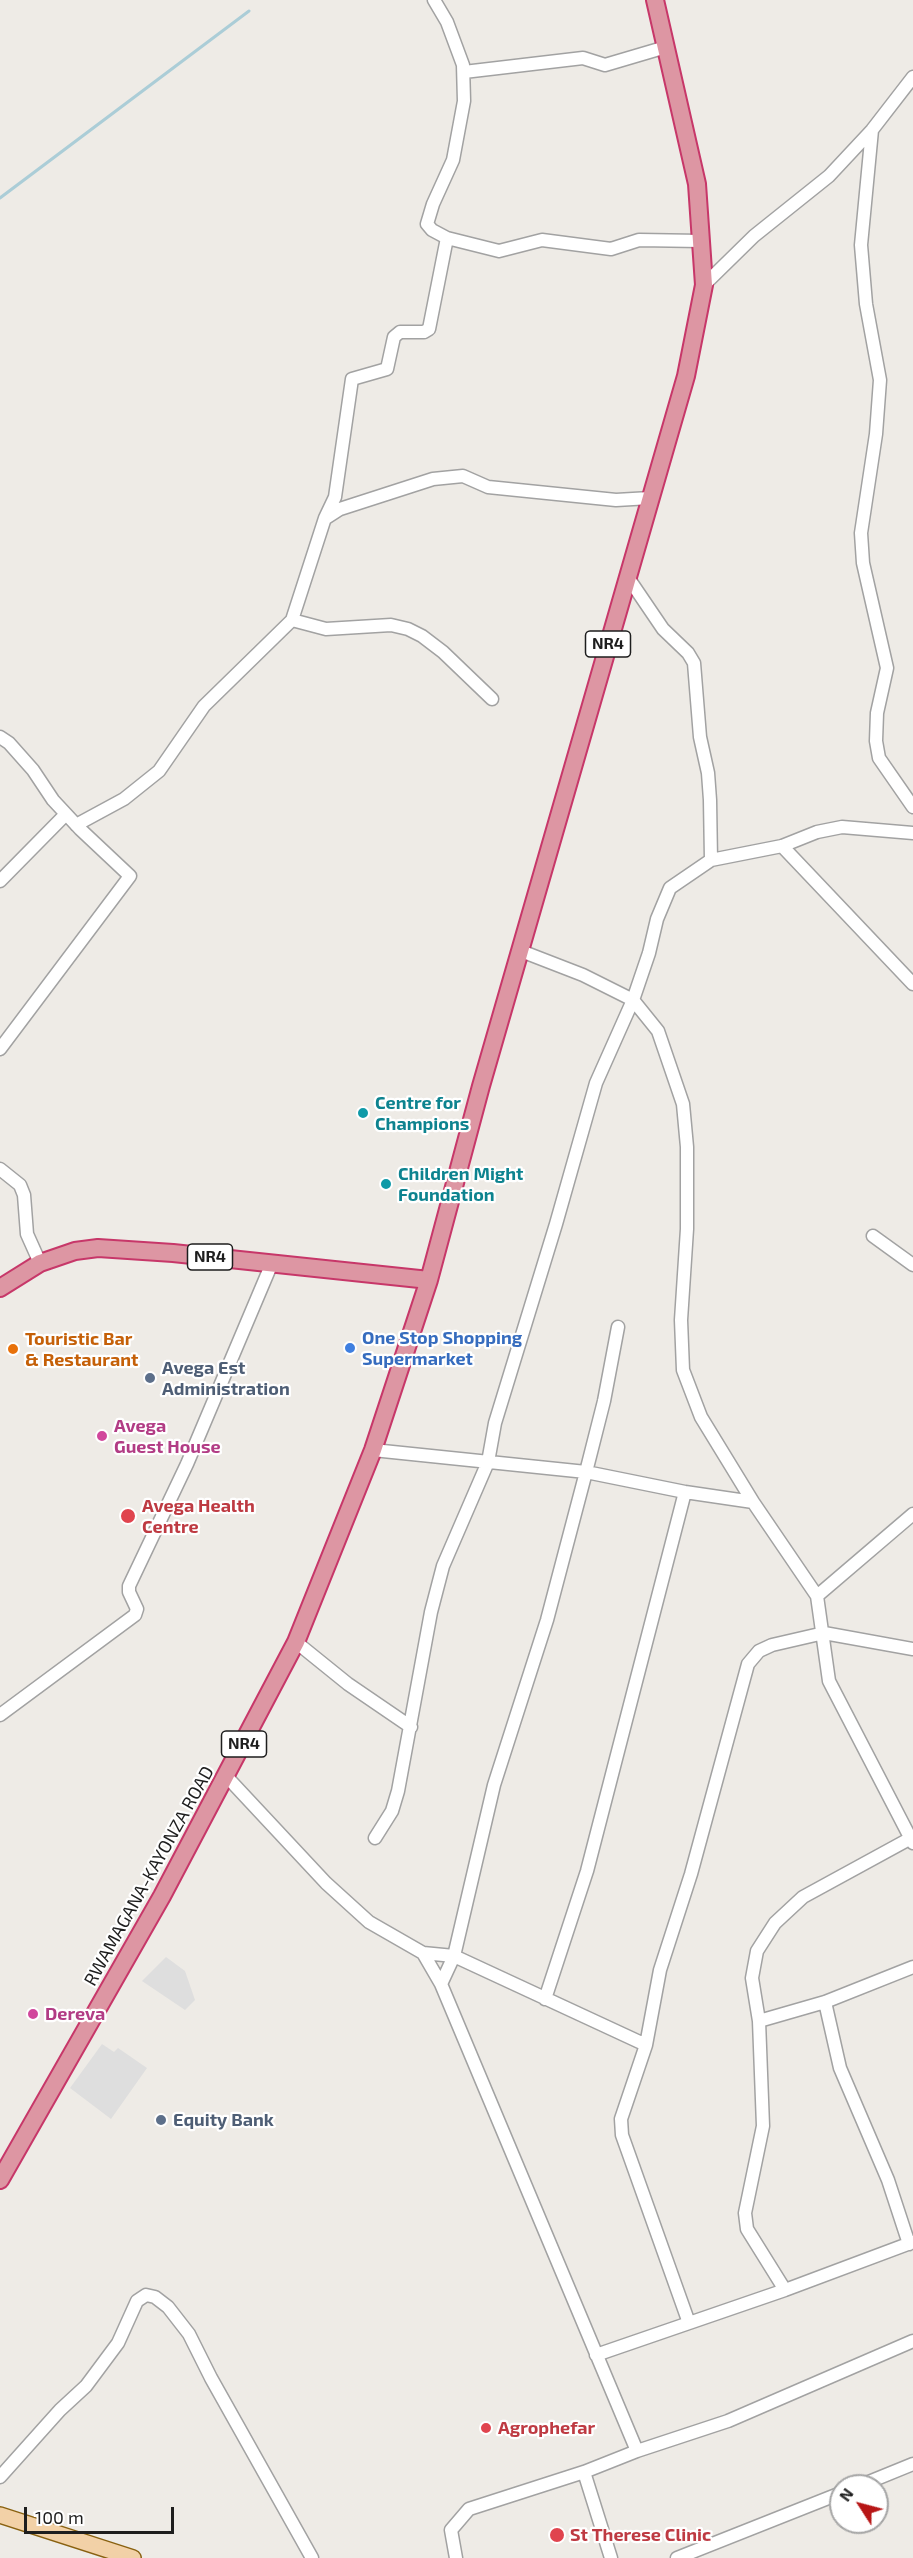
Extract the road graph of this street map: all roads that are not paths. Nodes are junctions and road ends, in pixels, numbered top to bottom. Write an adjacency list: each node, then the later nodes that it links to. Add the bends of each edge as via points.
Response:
1 (434, 0): 4 (street, via 447,22)
2 (655, 0): 3 (highway, NR4)
3 (666, 47): 4 (street, via 605,65 583,58); 8 (highway, NR4, via 697,184)
4 (464, 72): 7 (street, via 464,101 453,160 427,225)
5 (913, 77): 6 (street)
6 (872, 130): 9 (street, via 829,176 754,236); 16 (street, via 861,245 866,304 880,380 861,533 863,562 887,668 877,713 879,758)
7 (447, 238): 8 (street, via 499,251 542,240 611,249 639,240); 11 (street, via 429,329 400,332 394,337 387,369 352,379 335,497)
8 (701, 241): 9 (highway, NR4)
9 (704, 285): 10 (highway, NR4, via 686,376)
10 (650, 498): 11 (street, via 616,500 488,487 463,476 433,479 340,509); 12 (highway, NR4)
11 (325, 518): 13 (street)
12 (627, 576): 21 (street, via 663,629 694,663 700,737 710,791); 23 (highway, NR4)
13 (292, 620): 14 (street, via 326,630 391,625 408,629 443,652); 18 (street, via 204,706 159,771 124,799)
14 (492, 699)
15 (0, 737): 17 (street, via 33,770)
16 (913, 807)
17 (66, 814): 18 (street); 22 (street)
18 (76, 825): 26 (street, via 127,871 129,881)
19 (913, 833): 20 (street, via 842,827)
20 (782, 846): 21 (street); 24 (street)
21 (711, 860): 25 (street, via 670,888)
22 (0, 881)
23 (521, 951): 25 (street); 32 (highway, NR4)
24 (913, 984)
25 (633, 1000): 36 (street, via 596,1083 495,1423); 39 (street, via 658,1031 683,1104 687,1229 681,1320 683,1370 701,1418)
26 (0, 1049)
27 (0, 1169): 29 (street, via 20,1185 27,1234)
28 (873, 1236): 31 (street)
29 (40, 1263): 30 (highway, NR4, via 98,1248); 33 (highway, NR4)
30 (272, 1263): 32 (highway, NR4); 45 (street, via 187,1464 129,1586 137,1609 135,1615)
31 (913, 1265)
32 (429, 1280): 35 (highway, RWAMAGANA-KAYONZA ROAD / NR4)
33 (0, 1288)
34 (618, 1326): 37 (street)
35 (373, 1450): 36 (street); 43 (highway, RWAMAGANA-KAYONZA ROAD / NR4)
36 (488, 1462): 37 (street); 46 (street, via 443,1566)
37 (586, 1472): 38 (street); 51 (street, via 546,1620 494,1785)
38 (685, 1492): 39 (street); 54 (street, via 586,1871)
39 (753, 1502): 41 (street)
40 (913, 1514): 41 (street)
41 (817, 1596): 42 (street)
42 (824, 1633): 44 (street); 49 (street, via 829,1681); 57 (street, via 772,1645 759,1651 748,1664 691,1874 660,1970)
43 (296, 1642): 46 (street); 47 (highway, RWAMAGANA-KAYONZA ROAD / NR4)
44 (913, 1649)
45 (0, 1715)
46 (411, 1727): 48 (street, via 392,1811)
47 (226, 1777): 50 (street, via 326,1883 369,1922); 58 (highway, RWAMAGANA-KAYONZA ROAD / NR4)
48 (375, 1838)
49 (912, 1841): 56 (street, via 803,1897 775,1923 757,1951 752,1978)
50 (423, 1953): 51 (street); 53 (street)
51 (454, 1956): 53 (street); 54 (street)
52 (913, 1967): 55 (street)
53 (441, 1984): 63 (street, via 573,2292)
54 (545, 1999): 57 (street)
55 (825, 2002): 56 (street); 59 (street, via 840,2068)
56 (759, 2021): 60 (street, via 763,2126 745,2213 747,2229)
57 (645, 2045): 61 (street, via 621,2119 622,2135)
58 (0, 2180)
59 (911, 2243): 60 (street)
60 (785, 2290): 61 (street)
61 (689, 2322): 63 (street)
62 (913, 2341): 64 (street, via 728,2421)
63 (596, 2355): 64 (street)
64 (638, 2451): 66 (street)
65 (913, 2464): 67 (street)
66 (584, 2472): 73 (street, via 469,2509 451,2530); 74 (street)
67 (888, 2474)
68 (0, 2477): 72 (street, via 86,2386 118,2343 137,2301 146,2295 154,2296 189,2334)
69 (829, 2498): 75 (street)
70 (0, 2515): 71 (main road)
71 (134, 2558)
72 (312, 2558)
73 (456, 2558)
74 (611, 2558)
75 (677, 2558)

